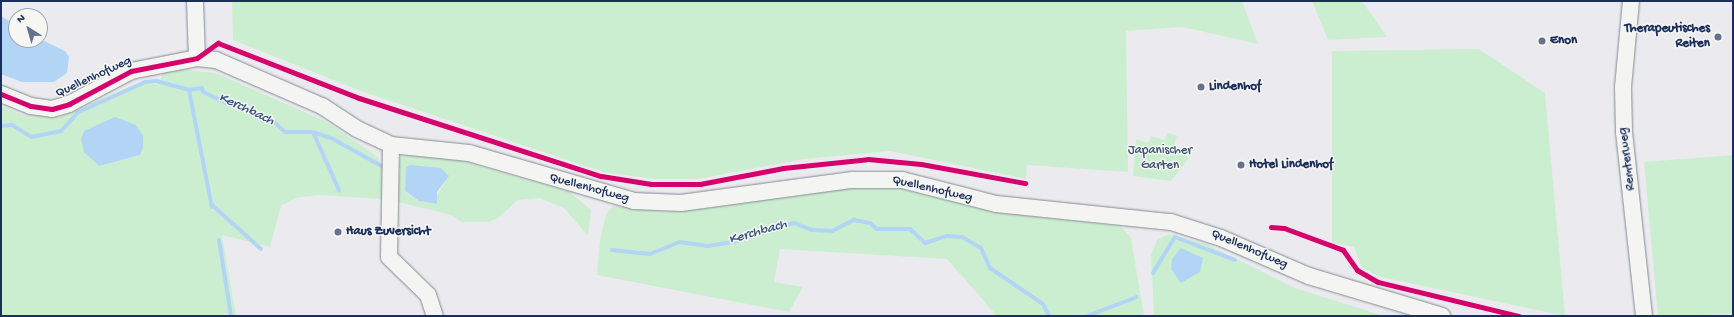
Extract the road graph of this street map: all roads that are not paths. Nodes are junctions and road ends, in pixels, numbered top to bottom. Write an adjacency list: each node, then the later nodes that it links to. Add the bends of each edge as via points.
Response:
1 (195, 1): 3 (street)
2 (1631, 1): 8 (street, Remterweg, via 1624,71 1624,132)
3 (197, 58): 4 (street, Quellenhofweg, via 131,71 69,104 52,109 31,106); 5 (street, Quellenhofweg, via 222,62 322,106 357,129)
4 (1, 94)
5 (391, 145): 6 (street, via 389,257 428,295); 7 (street, Quellenhofweg, via 469,153 602,195 649,203 730,199 852,180 886,179 921,184 996,204 1171,222 1221,238 1310,276)
6 (434, 316)
7 (1442, 316)
8 (1644, 316)

